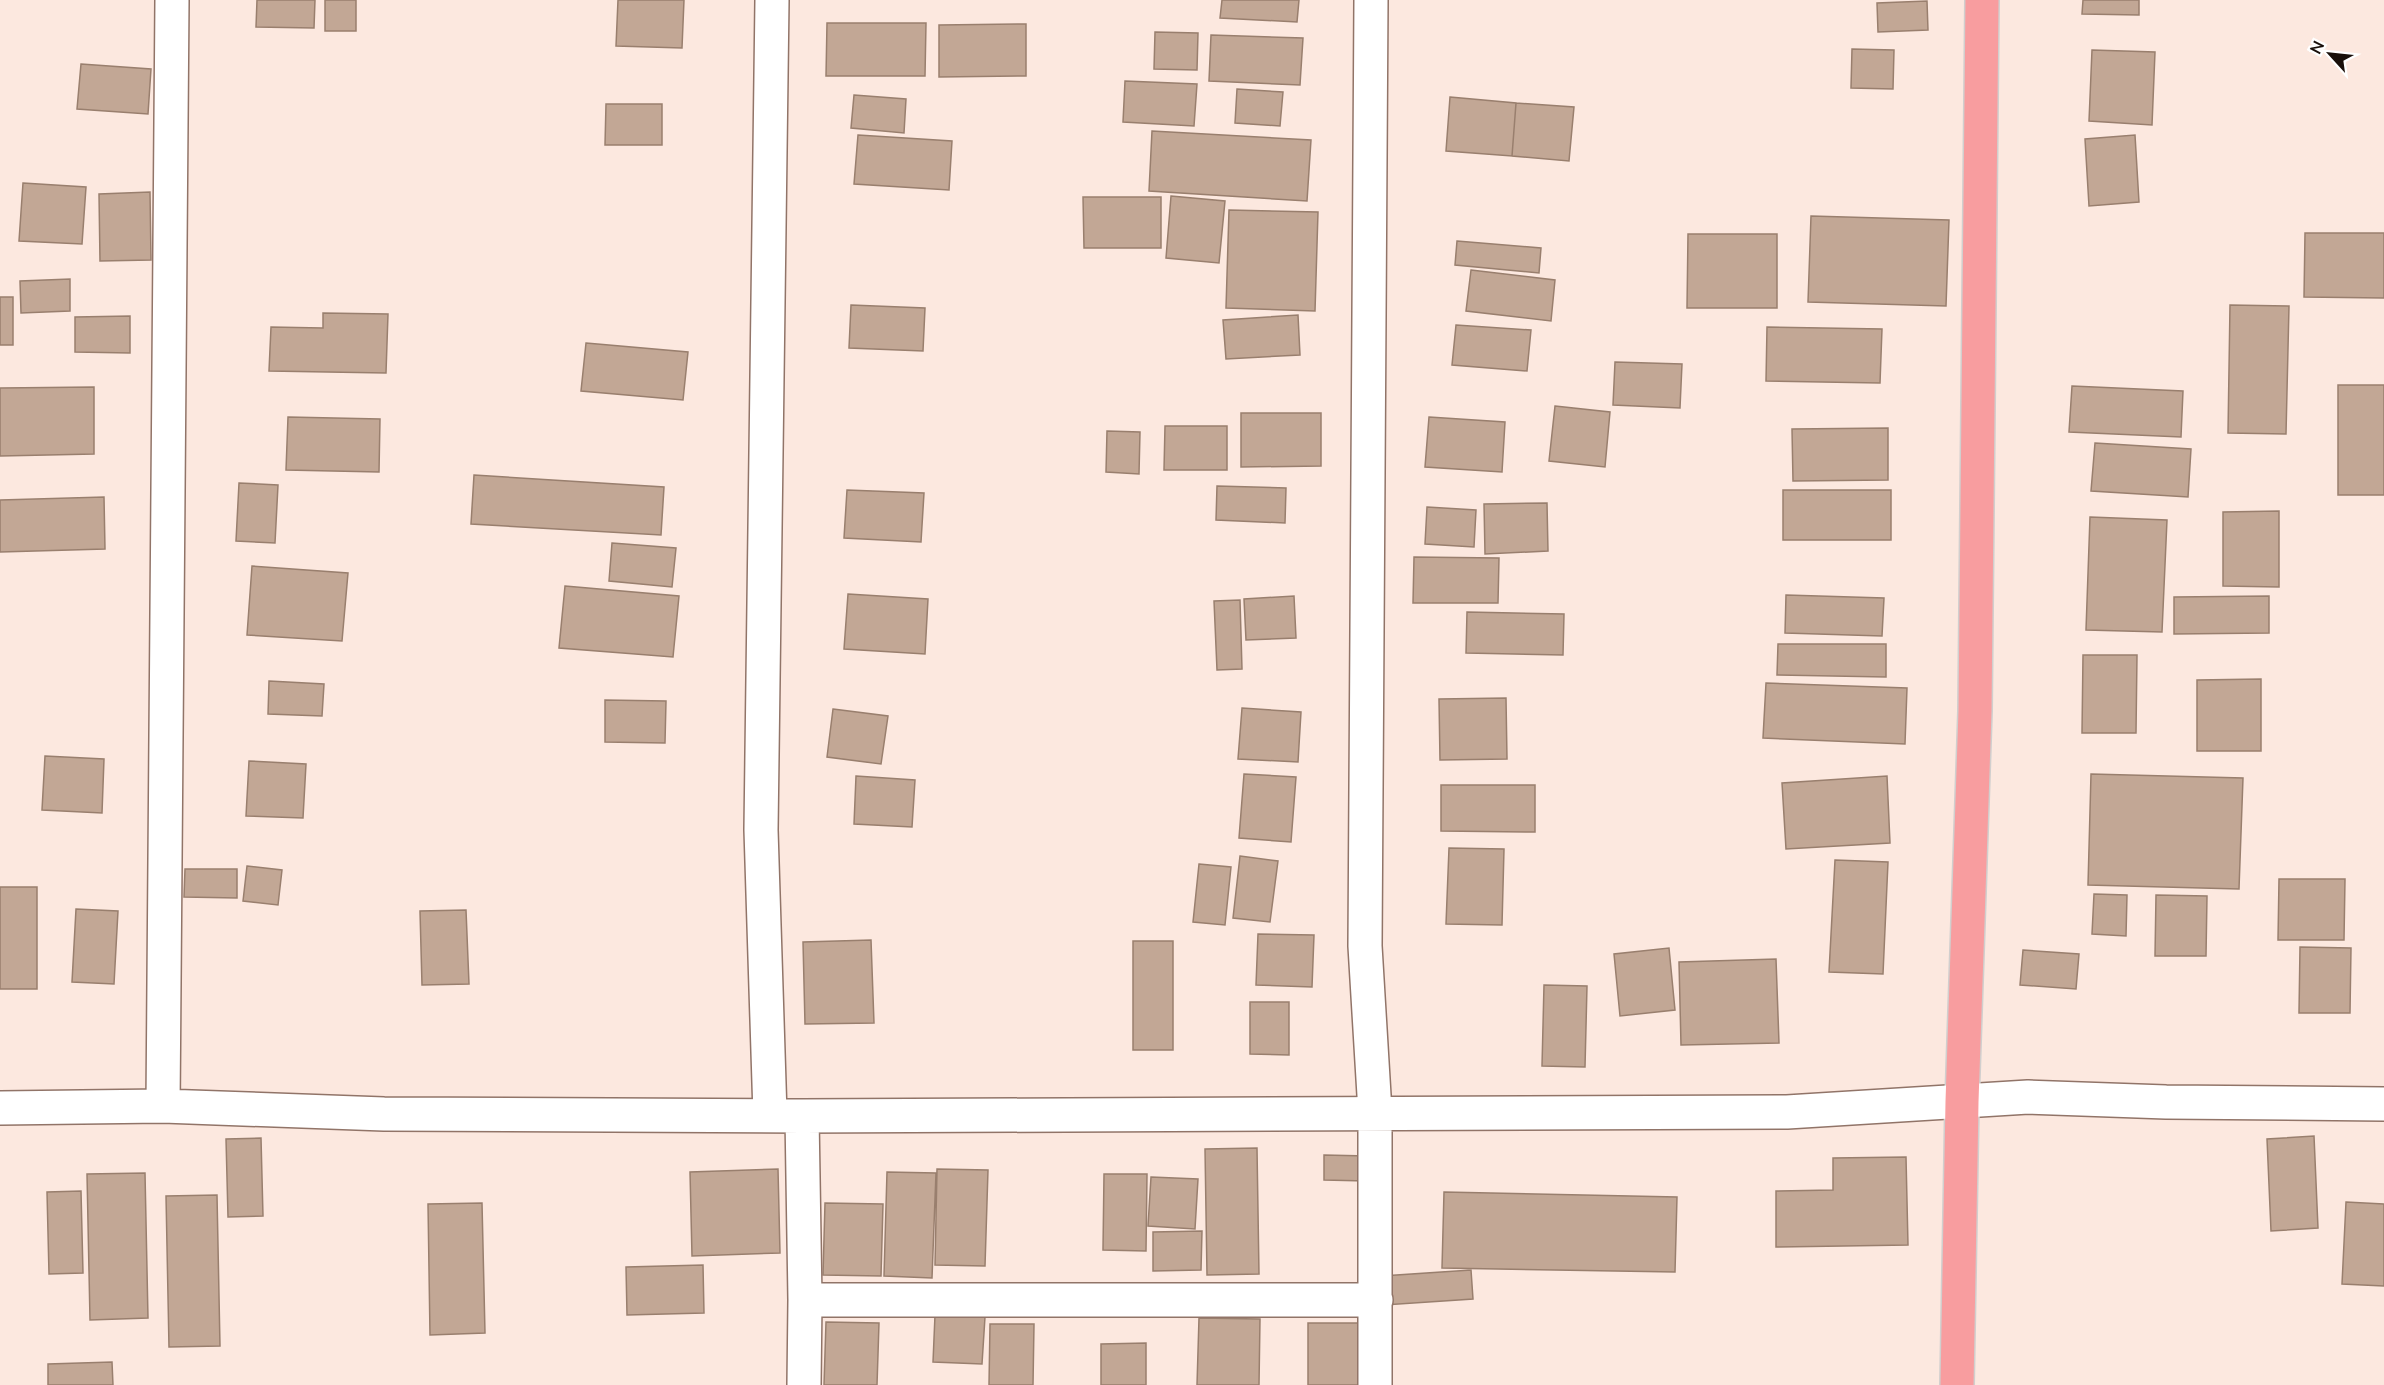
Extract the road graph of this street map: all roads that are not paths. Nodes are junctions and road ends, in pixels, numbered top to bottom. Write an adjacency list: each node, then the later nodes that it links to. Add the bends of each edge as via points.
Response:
1 (172, 0): 7 (street)
2 (771, 0): 10 (street, via 760,830)
3 (1371, 0): 9 (street, via 1365,946)
4 (1982, 0): 5 (highway, via 1975,699)
5 (1962, 1102): 6 (street, via 2028,1097); 9 (street, via 1788,1112); 16 (highway)
6 (2384, 1104)
7 (162, 1106): 8 (street); 10 (street, via 384,1114)
8 (0, 1108)
9 (1375, 1112): 11 (street); 13 (street)
10 (770, 1115): 11 (street)
11 (802, 1116): 12 (street)
12 (805, 1300): 13 (street); 14 (street)
13 (1376, 1300): 15 (street)
14 (804, 1385)
15 (1375, 1385)
16 (1957, 1385)

